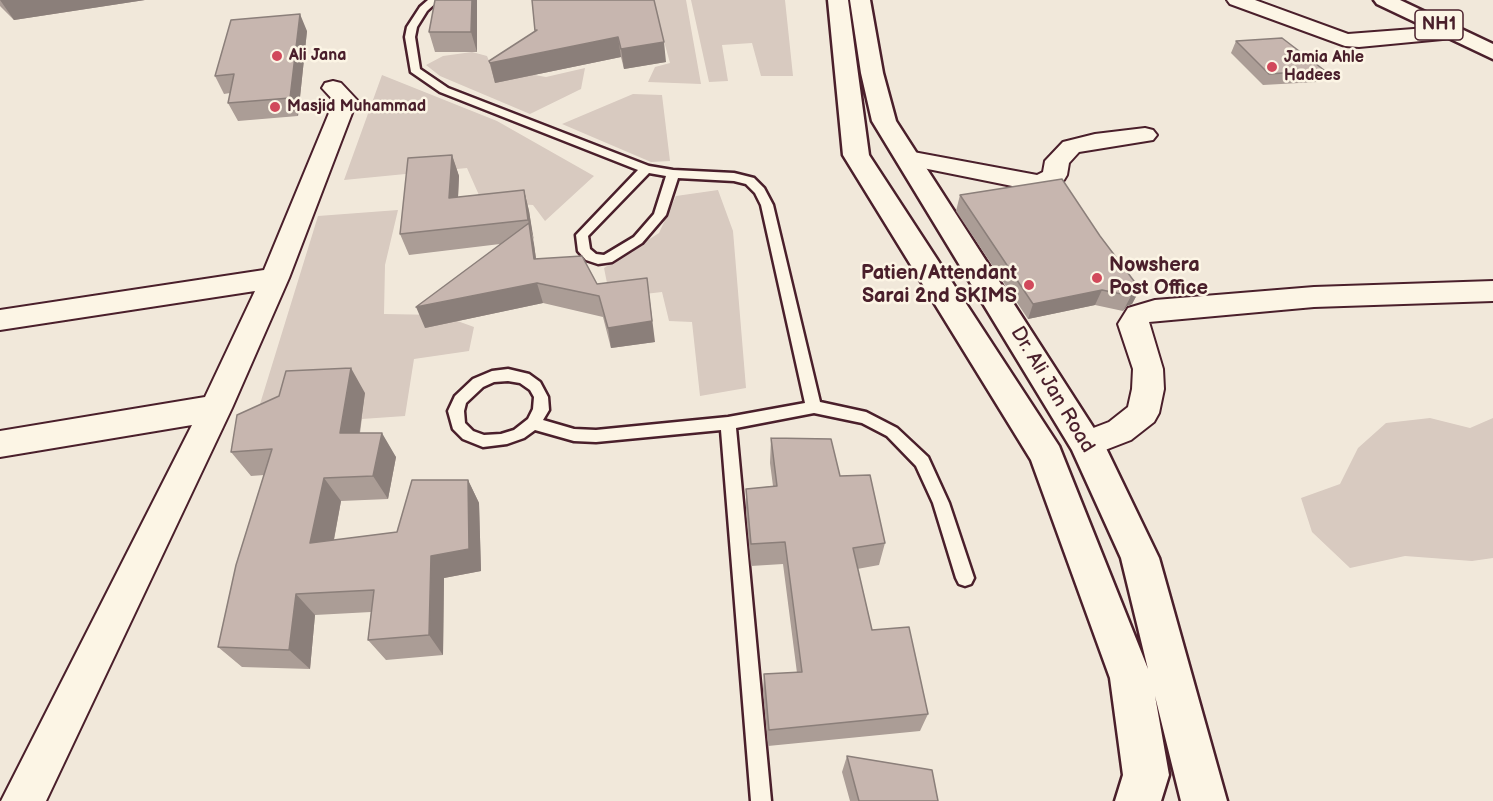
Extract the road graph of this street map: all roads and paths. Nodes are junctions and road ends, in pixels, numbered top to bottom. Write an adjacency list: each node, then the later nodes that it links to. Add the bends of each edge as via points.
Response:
1 (434, 0): 13 (lane, via 423,9 410,37 416,70 428,80 444,90)
2 (838, 0): 10 (main road, Dr. Ali Jan Road)
3 (860, 0): 9 (main road, Dr. Ali Jan Road)
4 (1237, 0): 6 (street, via 1345,40)
5 (1384, 0): 6 (main road, NH1)
6 (1453, 32): 7 (main road, NH1)
7 (1493, 52)
8 (333, 88): 15 (street, via 346,100)
9 (884, 121): 10 (main road); 12 (main road, Dr. Ali Jan Road)
10 (852, 125): 27 (main road, Dr. Ali Jan Road, via 856,155 1047,456 1131,678 1146,776)
11 (1144, 135): 12 (street, via 1071,147 1057,161 1055,175 1038,183)
12 (908, 158): 23 (main road, Dr. Ali Jan Road)
13 (646, 169): 14 (lane); 14 (lane, via 582,235 584,251 591,257 607,259 638,240 660,215)
14 (673, 174): 18 (lane, via 734,177 750,181 760,191 767,205)
15 (275, 278): 17 (street); 19 (street)
16 (1493, 291): 23 (street, via 1314,297 1155,310 1138,315 1133,324 1148,369 1143,413 1120,431)
17 (0, 320)
18 (814, 407): 21 (lane); 24 (lane, via 866,418 892,432 922,462 941,503)
19 (216, 408): 22 (street); 25 (street)
20 (533, 423): 20 (lane, via 519,434 483,441 468,435 458,424 456,411 460,400 478,383 492,377 524,378 541,397 541,410); 21 (lane, via 574,435 596,436)
21 (728, 423): 26 (lane)
22 (0, 444)
23 (1087, 444): 28 (main road, Dr. Ali Jan Road, via 1140,558)
24 (965, 578)
25 (23, 801)
26 (761, 801)
27 (1138, 801)
28 (1204, 801)

